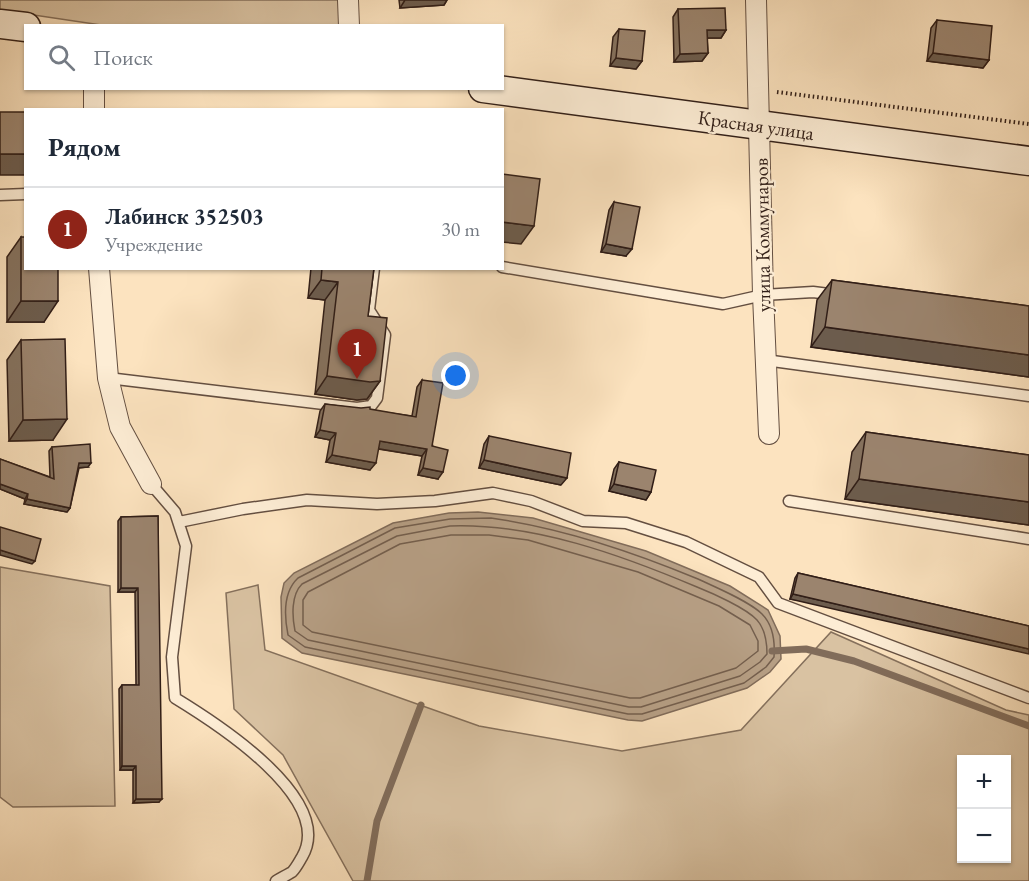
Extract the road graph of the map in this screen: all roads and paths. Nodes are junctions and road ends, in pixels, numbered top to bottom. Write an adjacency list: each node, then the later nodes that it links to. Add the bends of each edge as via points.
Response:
1 (348, 0): 4 (street)
2 (756, 0): 8 (street, улица Коммунаров)
3 (0, 24): 5 (street)
4 (349, 24)
5 (24, 27)
6 (94, 90): 9 (street)
7 (498, 90): 11 (street, Красная улица)
8 (758, 90): 10 (path); 11 (street, улица Коммунаров)
9 (94, 108)
10 (1029, 124)
11 (759, 125): 12 (street, Красная улица); 18 (street, улица Коммунаров)
12 (1029, 161)
13 (24, 194): 14 (lane)
14 (0, 195)
15 (504, 267): 18 (lane, via 723,304)
16 (99, 270): 21 (street)
17 (374, 270): 21 (lane, via 369,310 385,335 377,398 371,406 357,408)
18 (763, 295): 19 (lane, via 813,292); 20 (street, улица Коммунаров)
19 (847, 296)
20 (765, 360): 22 (lane); 23 (street, улица Коммунаров)
21 (108, 378): 24 (street, via 120,427)
22 (1029, 396)
23 (769, 434)
24 (151, 484): 26 (lane, via 175,512)
25 (789, 501): 27 (lane)
26 (178, 522): 28 (lane, via 307,500 377,504 493,493 531,501 583,521 626,523 686,542 759,576 778,603); 29 (lane, via 186,546 172,657 175,698 256,755 294,795 308,826 308,848 294,871)
27 (1029, 539)
28 (1029, 698)
29 (276, 881)

